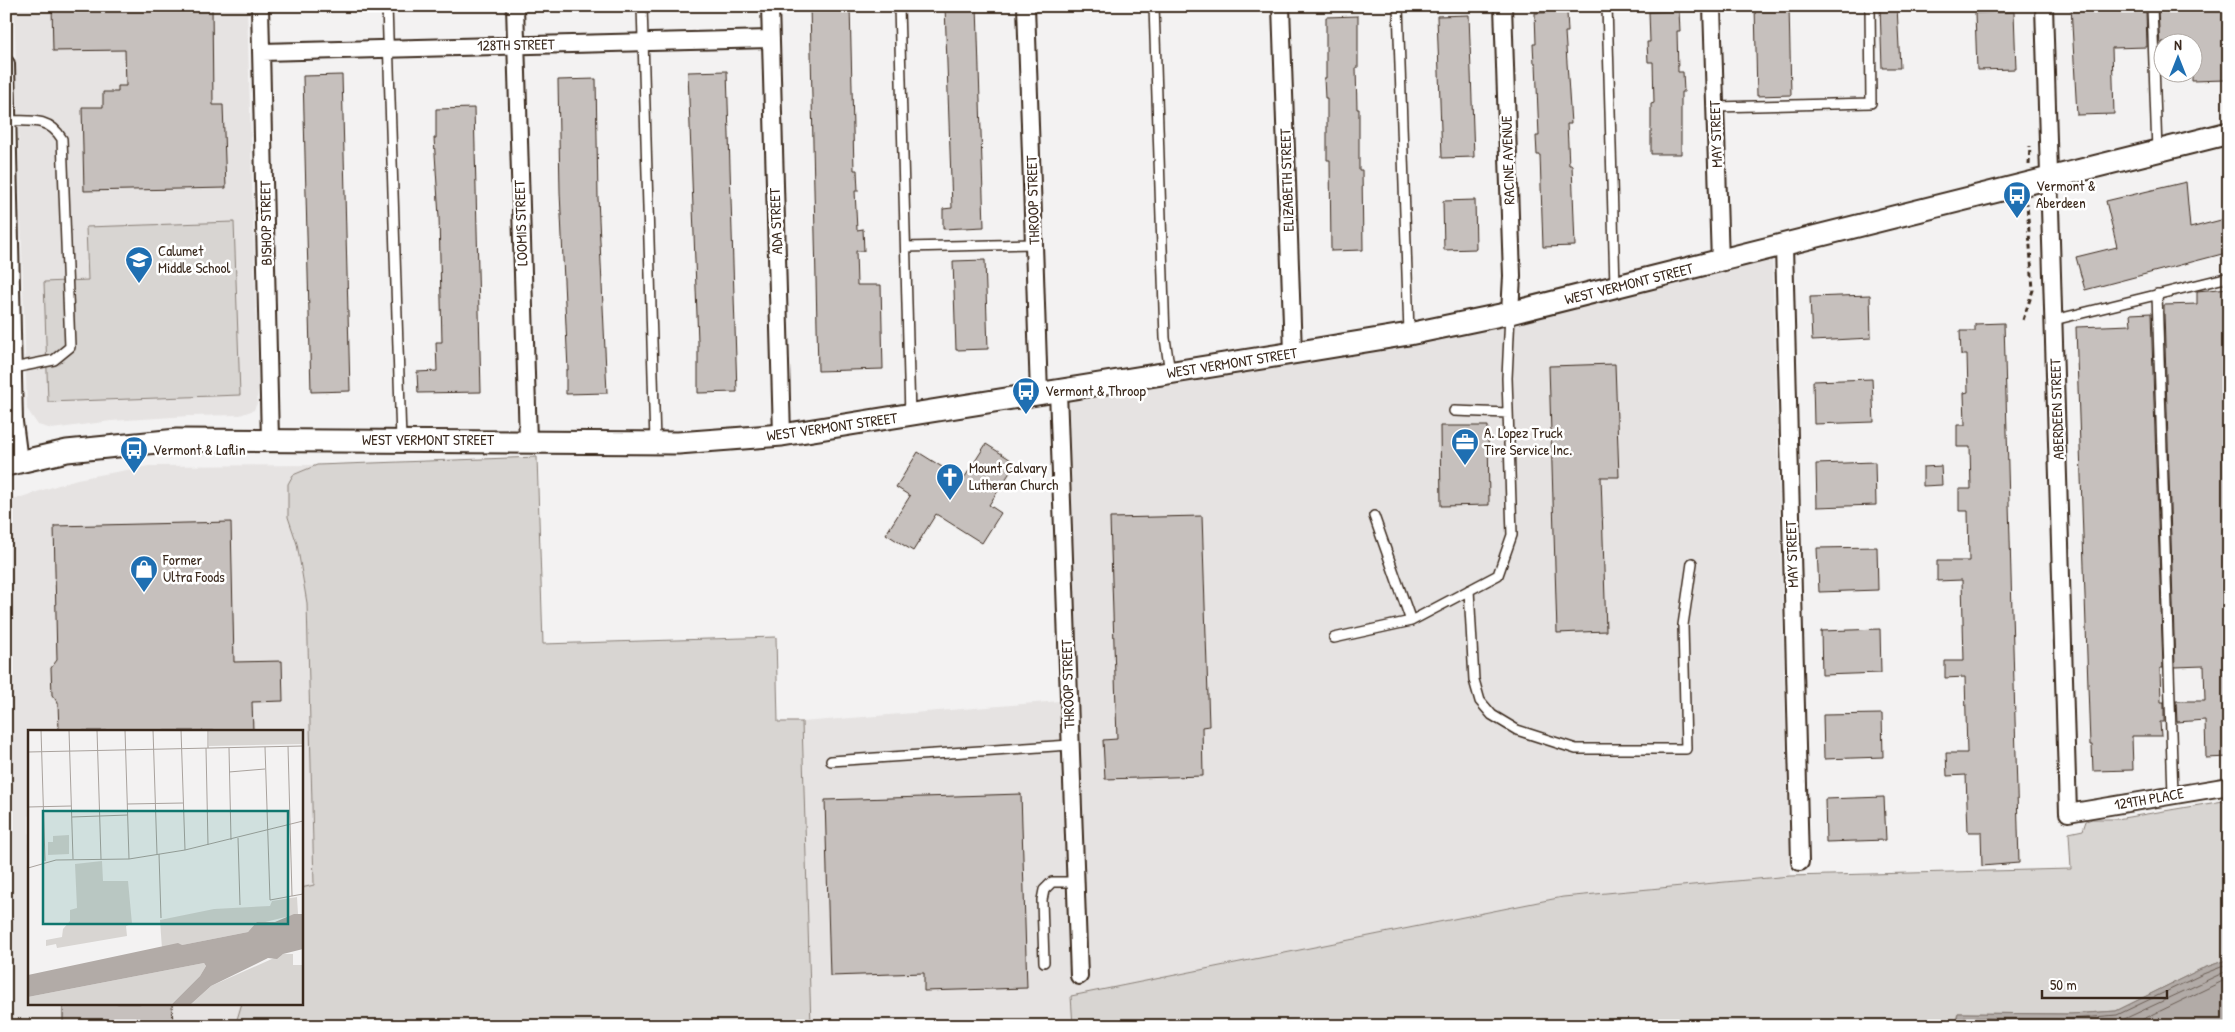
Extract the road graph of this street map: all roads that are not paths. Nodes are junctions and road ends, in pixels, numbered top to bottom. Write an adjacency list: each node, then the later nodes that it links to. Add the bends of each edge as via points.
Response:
1 (260, 6): 21 (street, BISHOP STREET)
2 (387, 6): 20 (lane)
3 (514, 6): 19 (street, LOOMIS STREET)
4 (642, 6): 18 (lane)
5 (770, 6): 17 (street, ADA STREET)
6 (899, 6): 30 (lane)
7 (1026, 6): 28 (street, THROOP STREET)
8 (1154, 6): 41 (lane, via 1165,338)
9 (1281, 6): 39 (street, ELIZABETH STREET)
10 (1398, 6): 38 (lane)
11 (1503, 6): 35 (street, RACINE AVENUE, via 1512,276)
12 (1607, 6): 33 (lane)
13 (1712, 6): 23 (street, MAY STREET)
14 (1870, 6): 23 (lane, via 1871,103)
15 (2044, 6): 27 (street, ABERDEEN STREET)
16 (2152, 6): 26 (lane)
17 (771, 38): 18 (street, 128TH STREET); 46 (street, ADA STREET)
18 (643, 42): 19 (street, 128TH STREET); 50 (lane)
19 (516, 45): 20 (street, 128TH STREET); 49 (street, LOOMIS STREET)
20 (389, 49): 21 (street, 128TH STREET); 48 (lane)
21 (262, 52): 47 (street, BISHOP STREET)
22 (6, 64): 24 (street)
23 (1716, 107): 31 (street, MAY STREET)
24 (7, 121): 37 (street); 40 (lane, via 38,121 56,129 62,139 70,347 54,360)
25 (2229, 133): 26 (street, WEST VERMONT STREET)
26 (2156, 151): 27 (street, WEST VERMONT STREET)
27 (2050, 176): 29 (street, WEST VERMONT STREET); 36 (street, ABERDEEN STREET)
28 (1034, 244): 30 (lane); 42 (street, THROOP STREET)
29 (1784, 246): 31 (street, WEST VERMONT STREET); 62 (street, MAY STREET)
30 (906, 247): 45 (lane)
31 (1720, 262): 33 (street, WEST VERMONT STREET)
32 (2229, 277): 34 (lane)
33 (1615, 287): 35 (street, WEST VERMONT STREET)
34 (2157, 294): 36 (lane); 60 (lane)
35 (1510, 313): 38 (street, WEST VERMONT STREET); 44 (lane)
36 (2054, 320): 61 (street, ABERDEEN STREET)
37 (9, 332): 40 (street)
38 (1409, 334): 39 (street, WEST VERMONT STREET)
39 (1293, 353): 41 (street, WEST VERMONT STREET)
40 (13, 368): 51 (street)
41 (1170, 373): 42 (street, WEST VERMONT STREET)
42 (1049, 393): 45 (street, WEST VERMONT STREET); 57 (street, THROOP STREET)
43 (1454, 411): 44 (lane)
44 (1508, 413): 54 (lane, via 1512,536 1498,575)
45 (910, 416): 46 (street, WEST VERMONT STREET)
46 (782, 435): 50 (street, WEST VERMONT STREET)
47 (270, 440): 48 (street, WEST VERMONT STREET); 51 (street, WEST VERMONT STREET, via 177,440 116,445 67,451)
48 (401, 440): 49 (street, WEST VERMONT STREET)
49 (528, 441): 50 (street, WEST VERMONT STREET)
50 (654, 442)
51 (13, 463)
52 (1374, 516): 55 (lane)
53 (1692, 563): 54 (lane, via 1683,625 1686,750 1576,750 1517,730 1492,715 1480,701 1474,680)
54 (1469, 590): 55 (lane)
55 (1412, 620): 56 (lane)
56 (1334, 638)
57 (1070, 745): 58 (lane); 63 (street, THROOP STREET)
58 (831, 761)
59 (2229, 786): 60 (street, 129TH PLACE)
60 (2173, 795): 61 (street, 129TH PLACE)
61 (2068, 813)
62 (1800, 862)
63 (1075, 882): 64 (lane, via 1052,882 1044,890); 65 (street, THROOP STREET)
64 (1044, 962)
65 (1079, 976)

